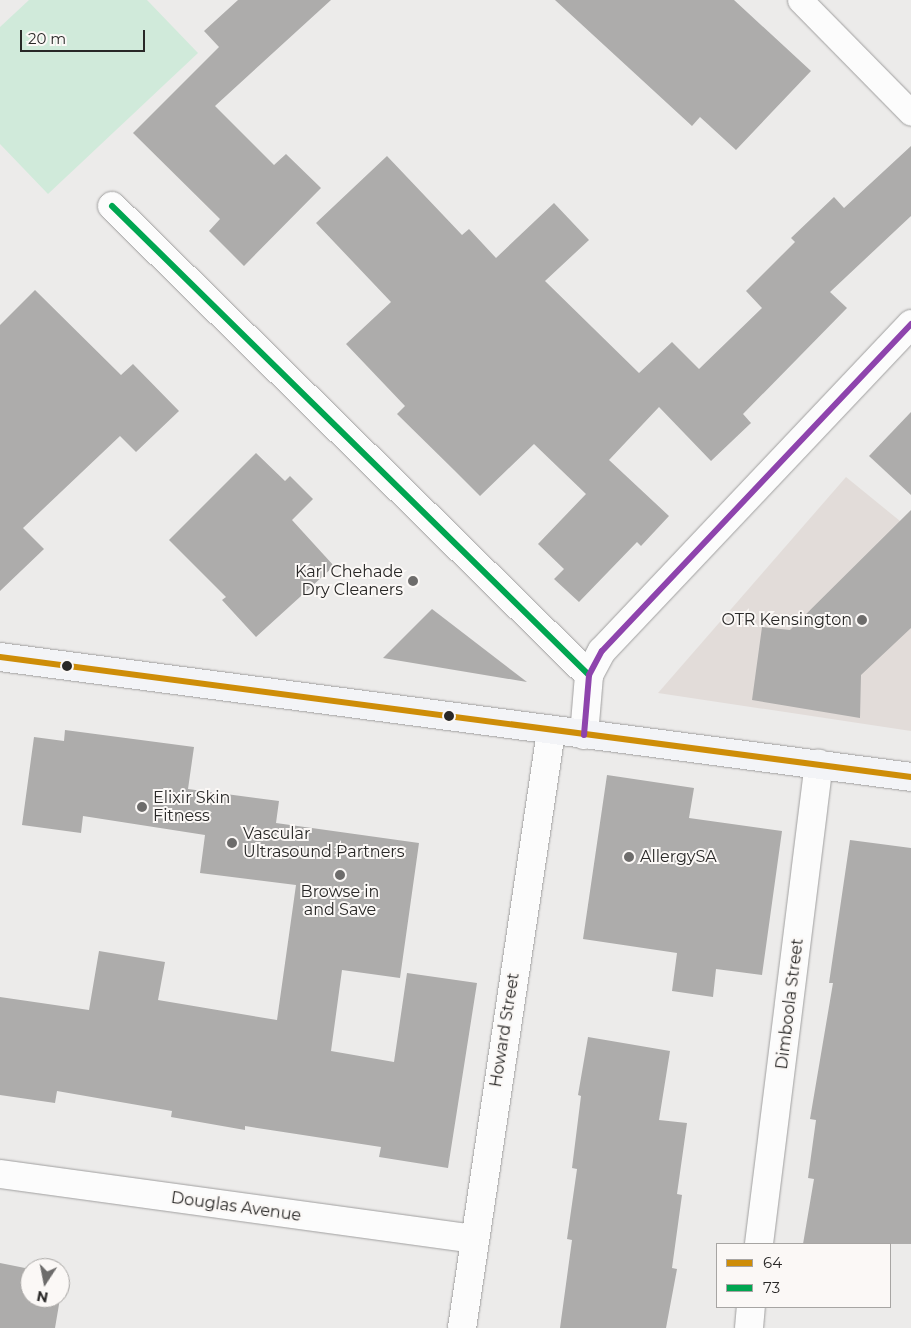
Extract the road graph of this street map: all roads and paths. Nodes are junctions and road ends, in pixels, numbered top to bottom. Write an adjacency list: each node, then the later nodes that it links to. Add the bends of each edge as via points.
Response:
1 (800, 0): 2 (lane)
2 (911, 113)
3 (112, 206): 6 (street)
4 (911, 324): 6 (street, via 602,651)
5 (0, 657): 7 (main road)
6 (589, 675): 8 (street)
7 (551, 732): 8 (main road); 12 (street, Howard Street)
8 (584, 736): 9 (main road)
9 (819, 764): 10 (main road); 13 (street, Dimboola Street)
10 (911, 777)
11 (0, 1174): 12 (street, Douglas Avenue)
12 (473, 1239): 15 (street, Howard Street)
13 (759, 1243)
14 (752, 1308): 16 (street)
15 (462, 1328)
16 (749, 1328)

